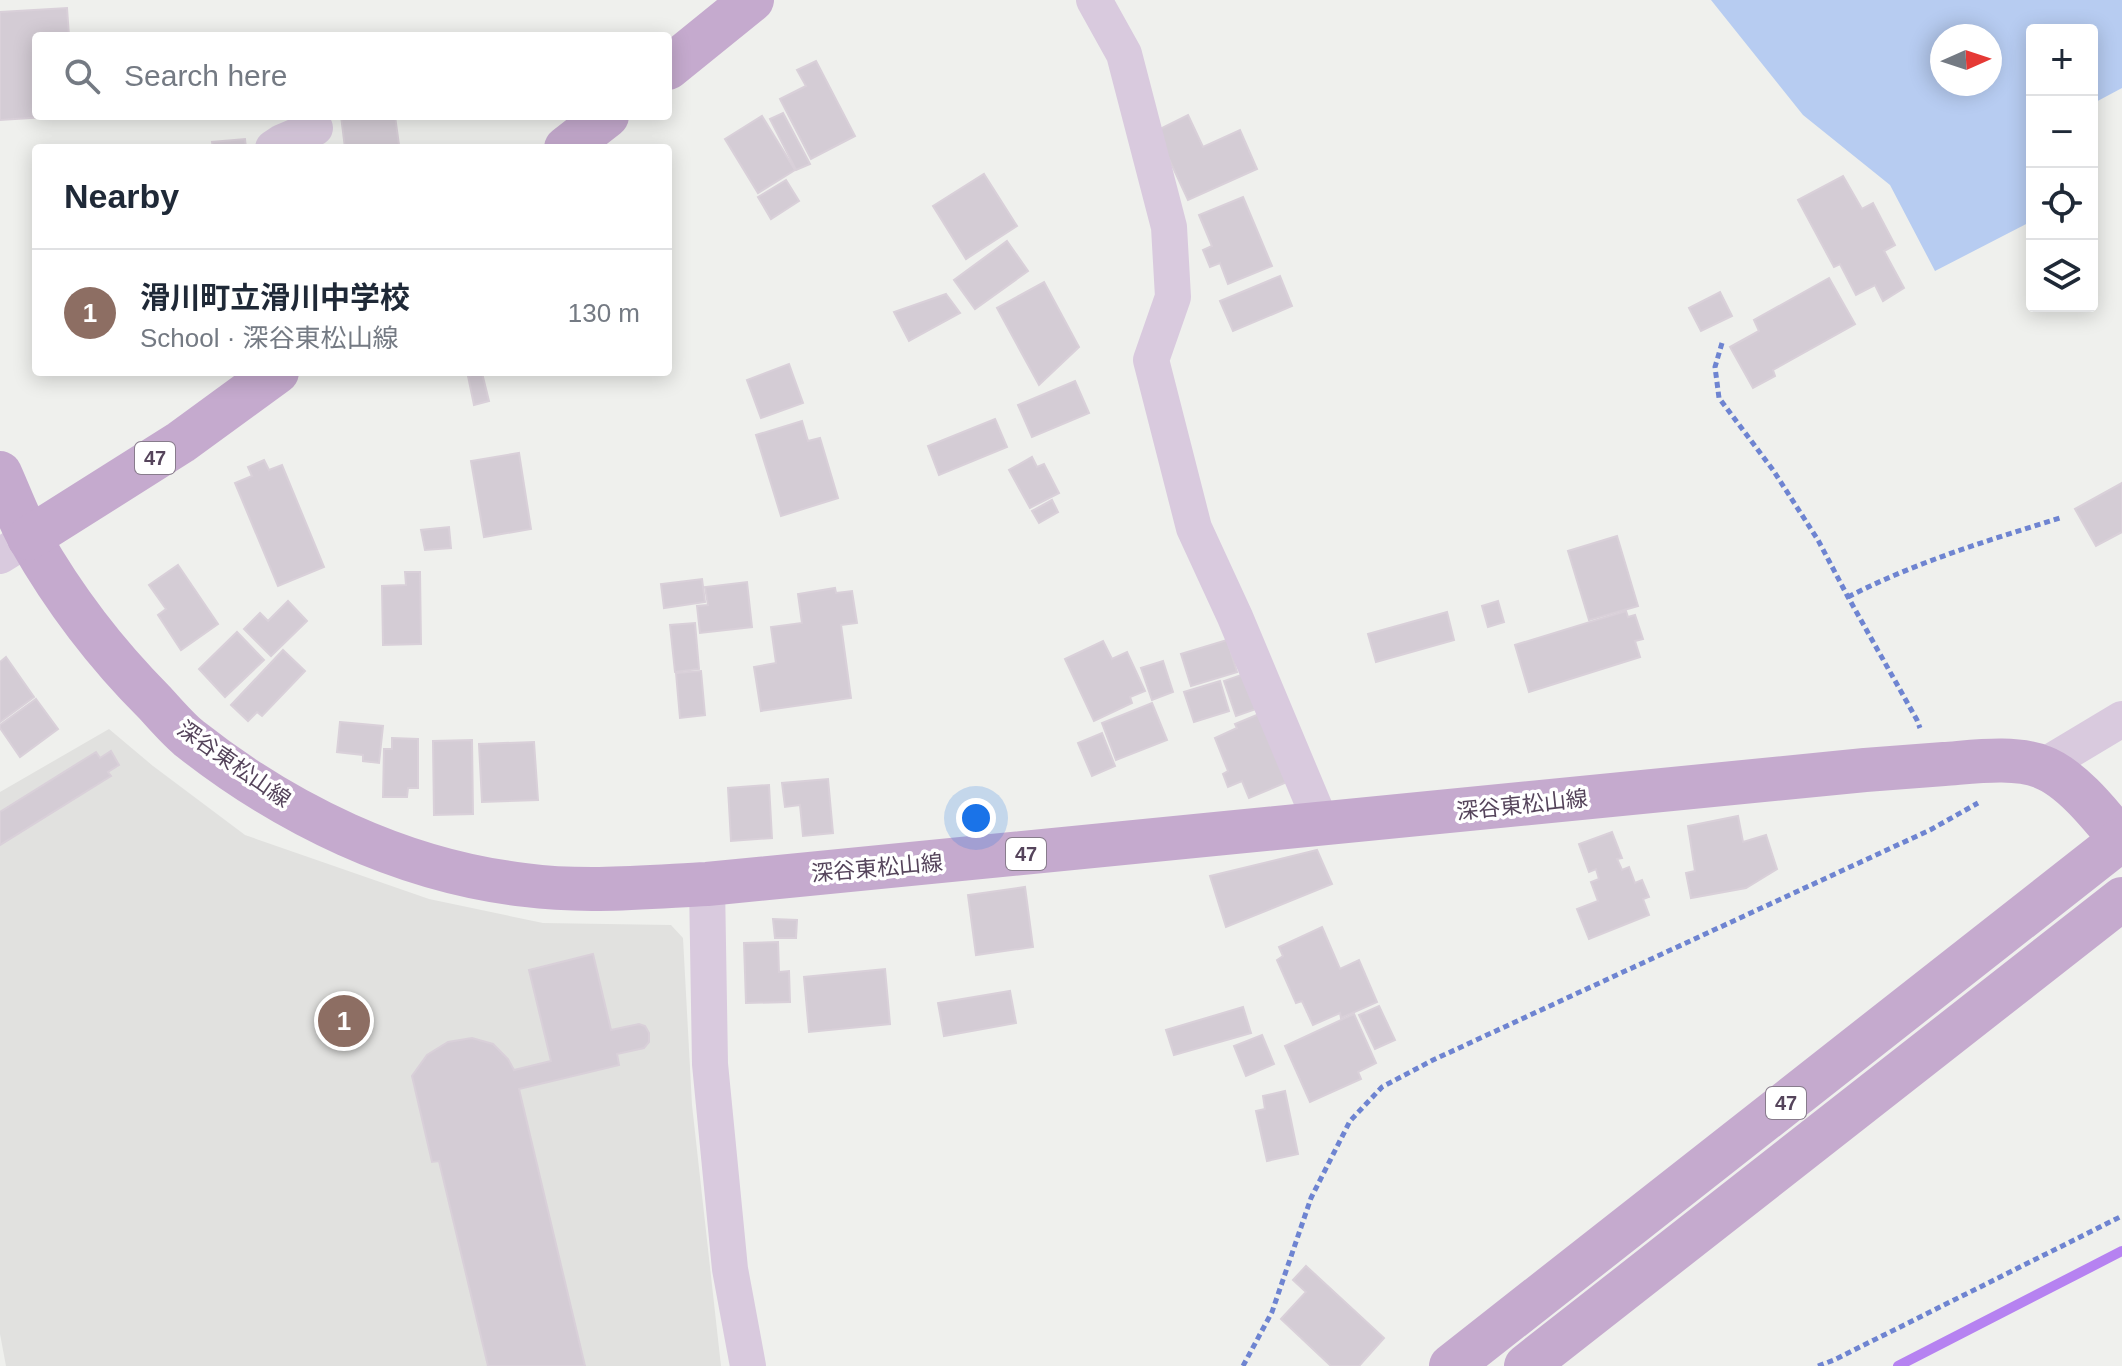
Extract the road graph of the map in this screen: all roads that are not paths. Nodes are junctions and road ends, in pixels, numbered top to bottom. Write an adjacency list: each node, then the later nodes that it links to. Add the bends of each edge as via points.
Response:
1 (752, 0): 3 (main road)
2 (1094, 0): 13 (street, via 1124,54 1169,227 1173,297 1151,360 1194,528)
3 (672, 65)
4 (602, 120): 7 (main road)
5 (315, 128): 6 (street)
6 (279, 144)
7 (571, 144)
8 (272, 376): 10 (main road, 47, via 181,442)
9 (0, 473): 10 (main road, 深谷東松山線)
10 (15, 547): 15 (main road, 深谷東松山線 / 47, via 188,737 317,821 396,855 525,886 593,890)
11 (2122, 719): 12 (street)
12 (2042, 767): 13 (main road, 深谷東松山線 / 47, via 2009,761 1931,765); 14 (main road, 深谷東松山線 / 47, via 2094,807)
13 (1322, 825): 15 (main road, 深谷東松山線 / 47)
14 (2122, 840): 18 (main road, 深谷東松山線 / 47)
15 (707, 884): 17 (street, via 710,1064 730,1269)
16 (2122, 899): 19 (main road, 47)
17 (748, 1366)
18 (1451, 1366)
19 (1526, 1366)

